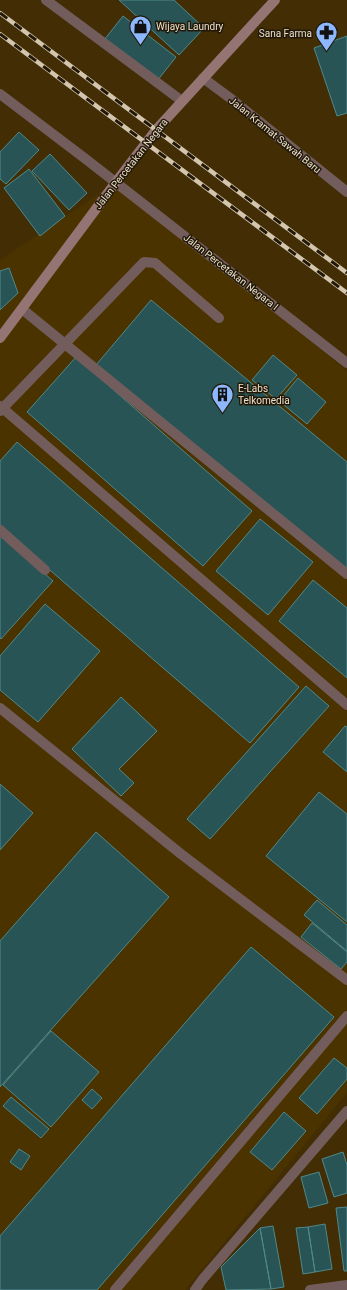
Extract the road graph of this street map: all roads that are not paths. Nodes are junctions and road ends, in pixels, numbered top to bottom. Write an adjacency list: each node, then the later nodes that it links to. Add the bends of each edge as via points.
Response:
1 (46, 0): 5 (street)
2 (275, 0): 3 (main road, Jalan Percetakan Negara)
3 (203, 78): 5 (main road, Jalan Percetakan Negara); 7 (street, Jalan Kramat Sawah Baru)
4 (0, 94): 6 (street, Jalan Percetakan Negara I)
5 (182, 101): 6 (main road, Jalan Percetakan Negara)
6 (116, 182): 8 (main road, Jalan Percetakan Negara); 12 (street, Jalan Percetakan Negara I)
7 (347, 192)
8 (22, 309): 10 (main road, Jalan Percetakan Negara); 11 (street)
9 (220, 318): 11 (street, via 155,263 144,262)
10 (0, 338)
11 (66, 344): 13 (street); 16 (street)
12 (347, 363)
13 (1, 408): 17 (street)
14 (0, 530): 15 (street)
15 (45, 570)
16 (347, 574)
17 (347, 705)
18 (0, 708): 19 (street, via 181,854)
19 (347, 980)
20 (347, 1016): 23 (street)
21 (346, 1114): 24 (street)
22 (347, 1285): 25 (street)
23 (115, 1290)
24 (195, 1290)
25 (310, 1290)

